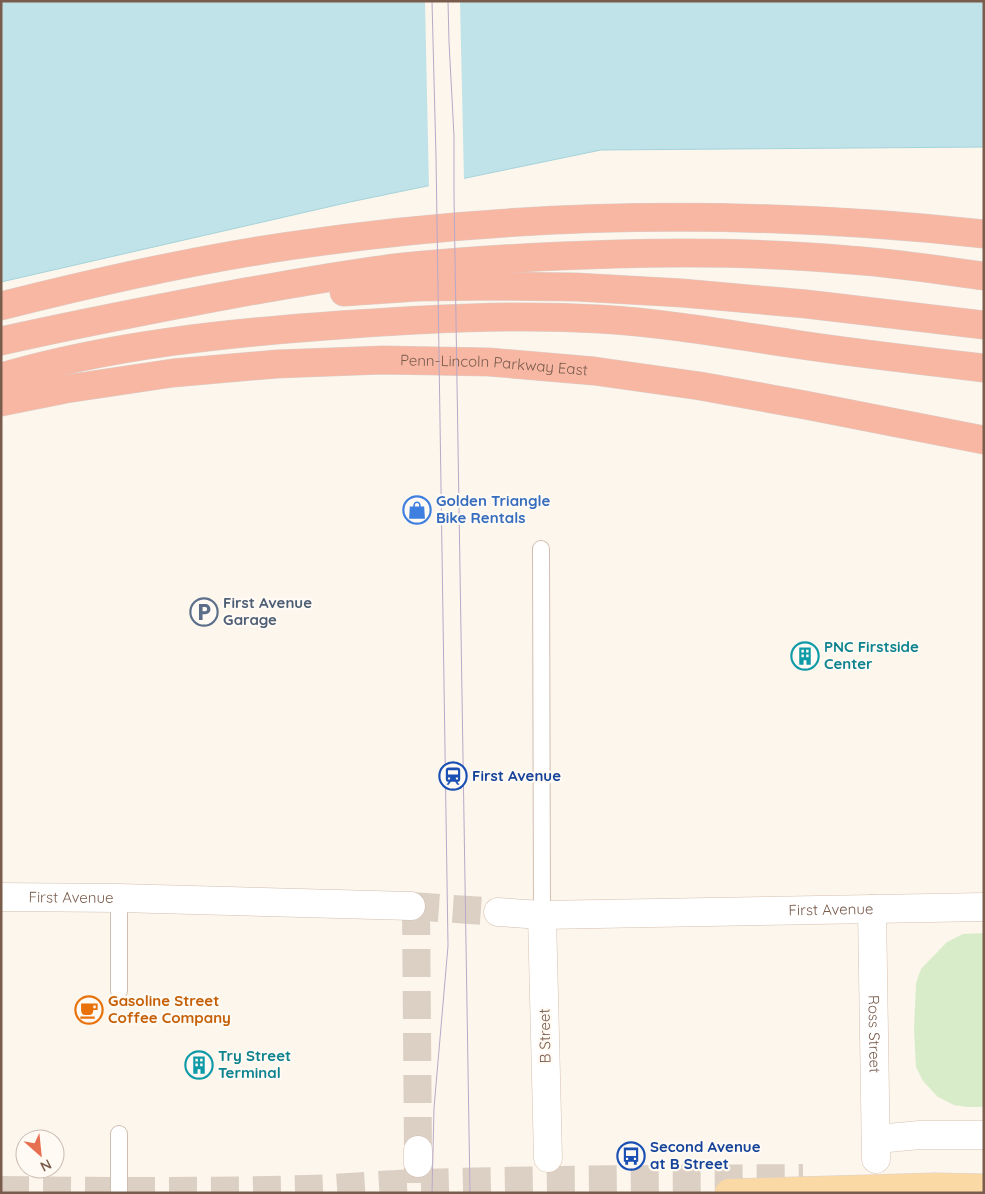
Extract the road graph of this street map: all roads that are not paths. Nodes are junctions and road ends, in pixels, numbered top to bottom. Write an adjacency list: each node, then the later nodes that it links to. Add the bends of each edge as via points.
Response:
1 (984, 234): 3 (highway, via 820,220 713,217 500,224 396,232 289,246 78,286)
2 (984, 276): 4 (highway, via 867,261 774,255 570,255 402,267)
3 (1, 306)
4 (164, 307): 5 (highway, via 418,287 576,287 806,304); 6 (highway)
5 (984, 326)
6 (1, 341)
7 (984, 368): 8 (highway, via 649,323 550,317 393,321 198,338 69,360)
8 (1, 377)
9 (1, 402): 10 (highway, Penn-Lincoln Parkway East, via 173,373 278,364 383,360 489,362 594,371 700,386)
10 (984, 440)
11 (541, 549): 18 (lane)
12 (1, 897): 13 (main road, First Avenue)
13 (119, 898): 14 (main road, First Avenue); 19 (lane)
14 (411, 906)
15 (984, 907): 16 (main road, First Avenue)
16 (872, 909): 18 (main road, First Avenue); 21 (main road, Ross Street, via 876,1149 920,1135)
17 (498, 912): 18 (main road, First Avenue)
18 (542, 915): 22 (main road, B Street)
19 (119, 991)
20 (119, 1134): 24 (lane)
21 (984, 1135)
22 (548, 1158)
23 (984, 1188): 25 (main road, bridge)
24 (119, 1191)
25 (729, 1193)

